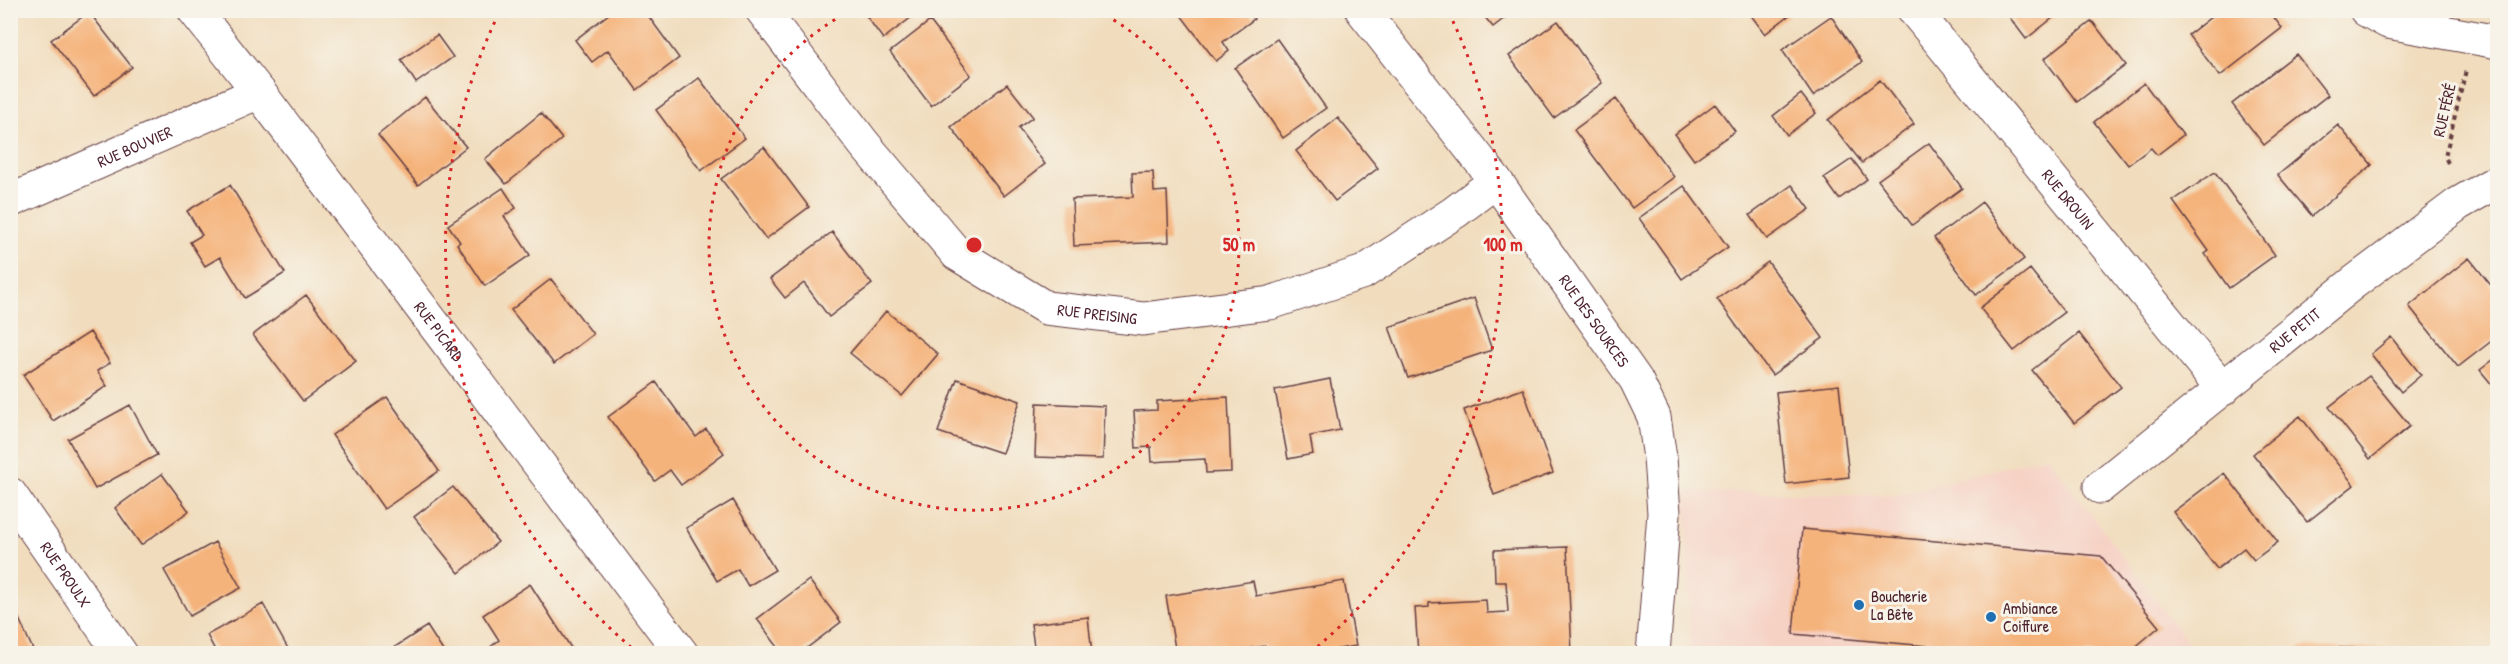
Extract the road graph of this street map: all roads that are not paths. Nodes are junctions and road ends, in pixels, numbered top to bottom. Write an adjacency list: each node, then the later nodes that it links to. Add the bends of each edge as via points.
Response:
1 (194, 10): 7 (street, RUE PICARD)
2 (762, 10): 8 (street, RUE PREISING, via 864,144 957,254 1046,308 1143,319 1270,303 1364,272)
3 (1362, 10): 8 (street, RUE DES SOURCES)
4 (1914, 10): 11 (street, RUE DROUIN)
5 (2366, 10): 6 (street, via 2388,22)
6 (2498, 42)
7 (259, 92): 10 (street, RUE BOUVIER); 15 (street, RUE PICARD)
8 (1496, 181): 16 (street, RUE DES SOURCES, via 1636,380 1654,417 1664,513)
9 (2498, 181): 11 (street, RUE PETIT, via 2458,204)
10 (10, 201)
11 (2223, 389): 12 (street, RUE PETIT)
12 (2100, 487)
13 (10, 494): 14 (street, RUE PROULX)
14 (121, 654)
15 (682, 654)
16 (1653, 654)

